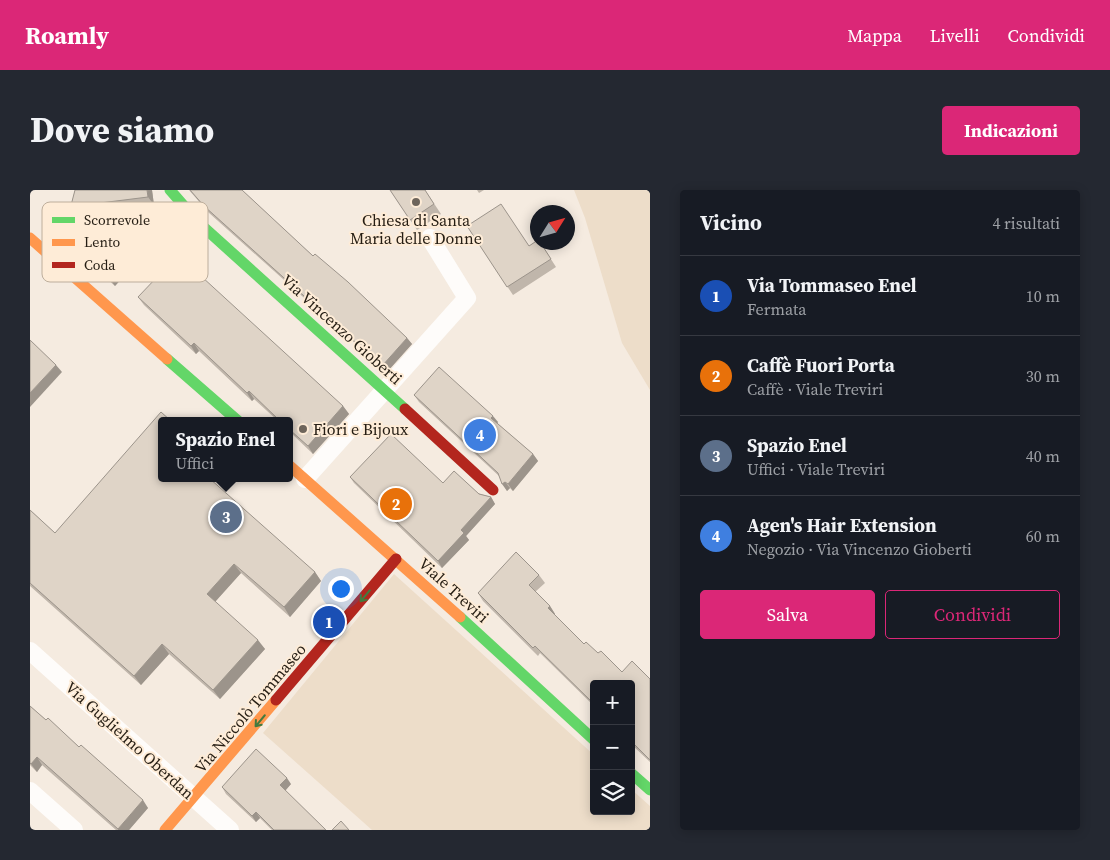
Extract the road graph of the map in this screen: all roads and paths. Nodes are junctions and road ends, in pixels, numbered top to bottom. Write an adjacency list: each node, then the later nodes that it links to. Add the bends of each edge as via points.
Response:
1 (170, 190): 2 (street, Via Vincenzo Gioberti)
2 (180, 202)
3 (208, 231): 8 (street, Via Vincenzo Gioberti)
4 (30, 238): 6 (street)
5 (430, 238): 8 (street, via 467,298)
6 (42, 249)
7 (80, 282): 9 (street)
8 (385, 390): 11 (street); 12 (street, Via Vincenzo Gioberti)
9 (233, 417)
10 (293, 469): 11 (street, Viale Treviri)
11 (305, 479): 13 (street, Viale Treviri)
12 (493, 490)
13 (396, 559): 15 (street, Viale Treviri); 19 (street, Via Niccolò Tommaseo, one-way to 19)
14 (30, 651): 19 (street, Via Guglielmo Oberdan)
15 (590, 736)
16 (635, 777): 17 (street)
17 (650, 790)
18 (30, 791): 20 (street)
19 (194, 798): 21 (street, Via Niccolò Tommaseo); 22 (street, Via Guglielmo Oberdan)
20 (74, 830)
21 (165, 830)
22 (230, 830)

